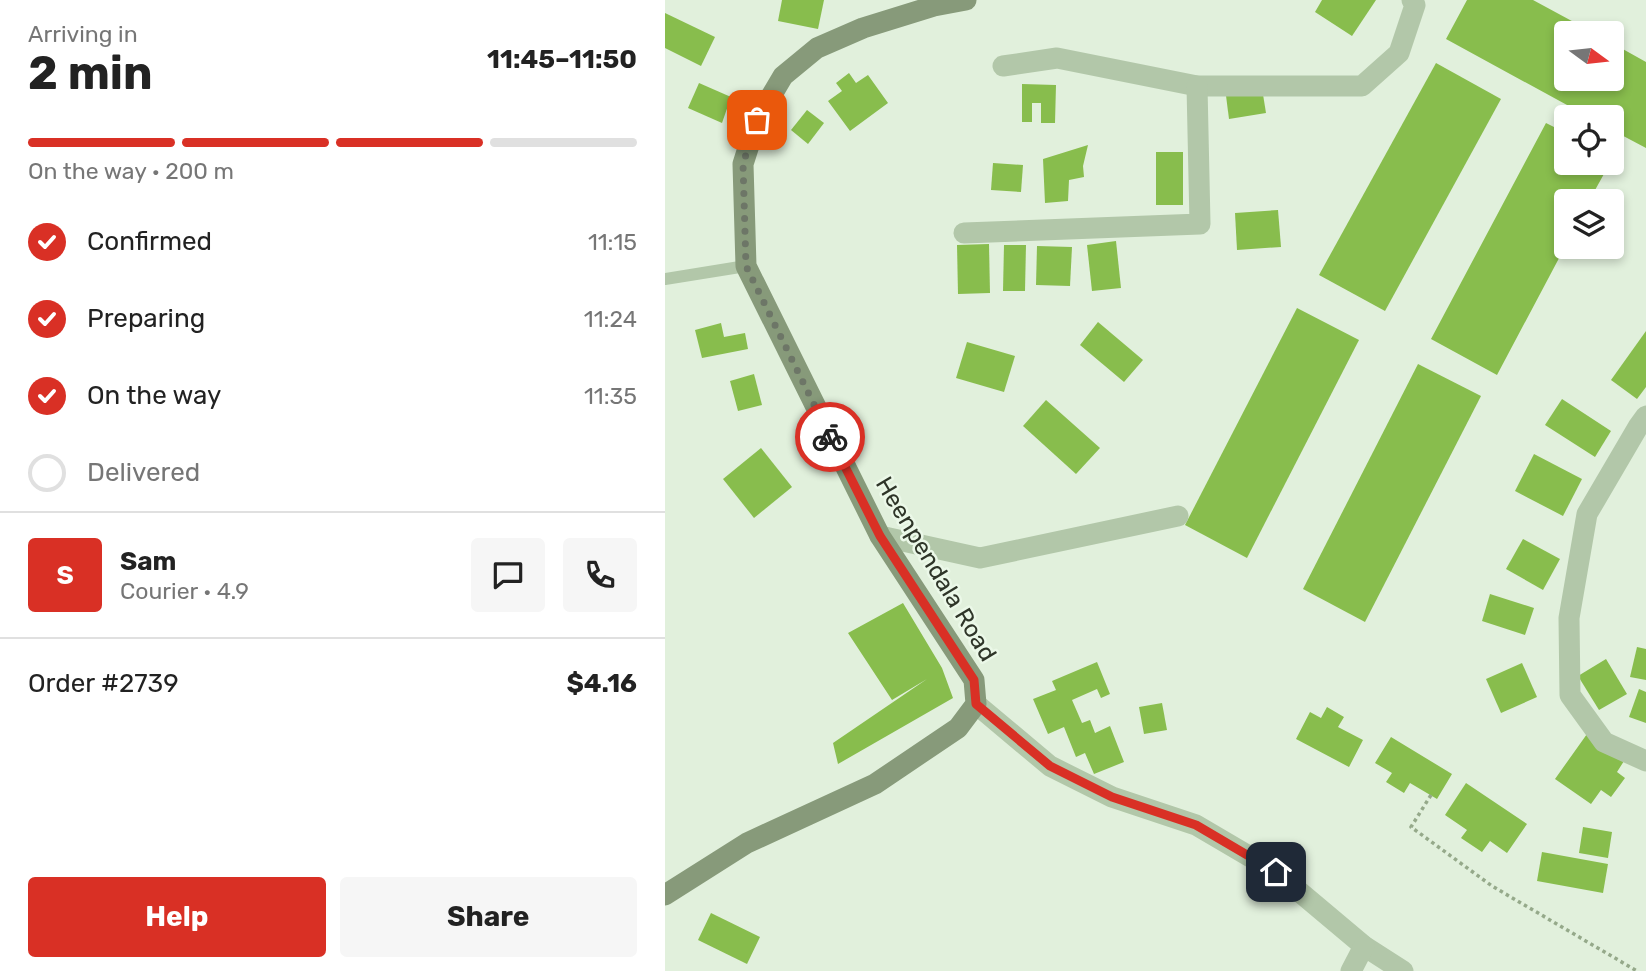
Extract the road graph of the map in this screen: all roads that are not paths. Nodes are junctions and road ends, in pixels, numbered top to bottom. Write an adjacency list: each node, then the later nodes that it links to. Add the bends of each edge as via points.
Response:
1 (966, 0): 6 (street, Heenpendala Road, via 863,28 817,48 783,76 757,120 743,164)
2 (1412, 0): 4 (street, via 1415,5 1399,53 1361,86)
3 (1003, 66): 4 (street, via 1057,58)
4 (1197, 86): 5 (street, via 1200,224)
5 (964, 233)
6 (746, 266): 7 (lane); 10 (street, Heenpendala Road)
7 (665, 279)
8 (1646, 416): 12 (street, via 1587,514 1569,618 1570,695 1604,742)
9 (1178, 516): 10 (street, via 980,558)
10 (880, 536): 11 (street, Heenpendala Road, via 974,680)
11 (976, 704): 13 (street, via 958,728 875,784 747,843); 14 (street, via 1050,766 1112,797 1196,825 1276,872)
12 (1646, 761)
13 (665, 895)
14 (1364, 946): 15 (street); 16 (street)
15 (1351, 971)
16 (1403, 971)

